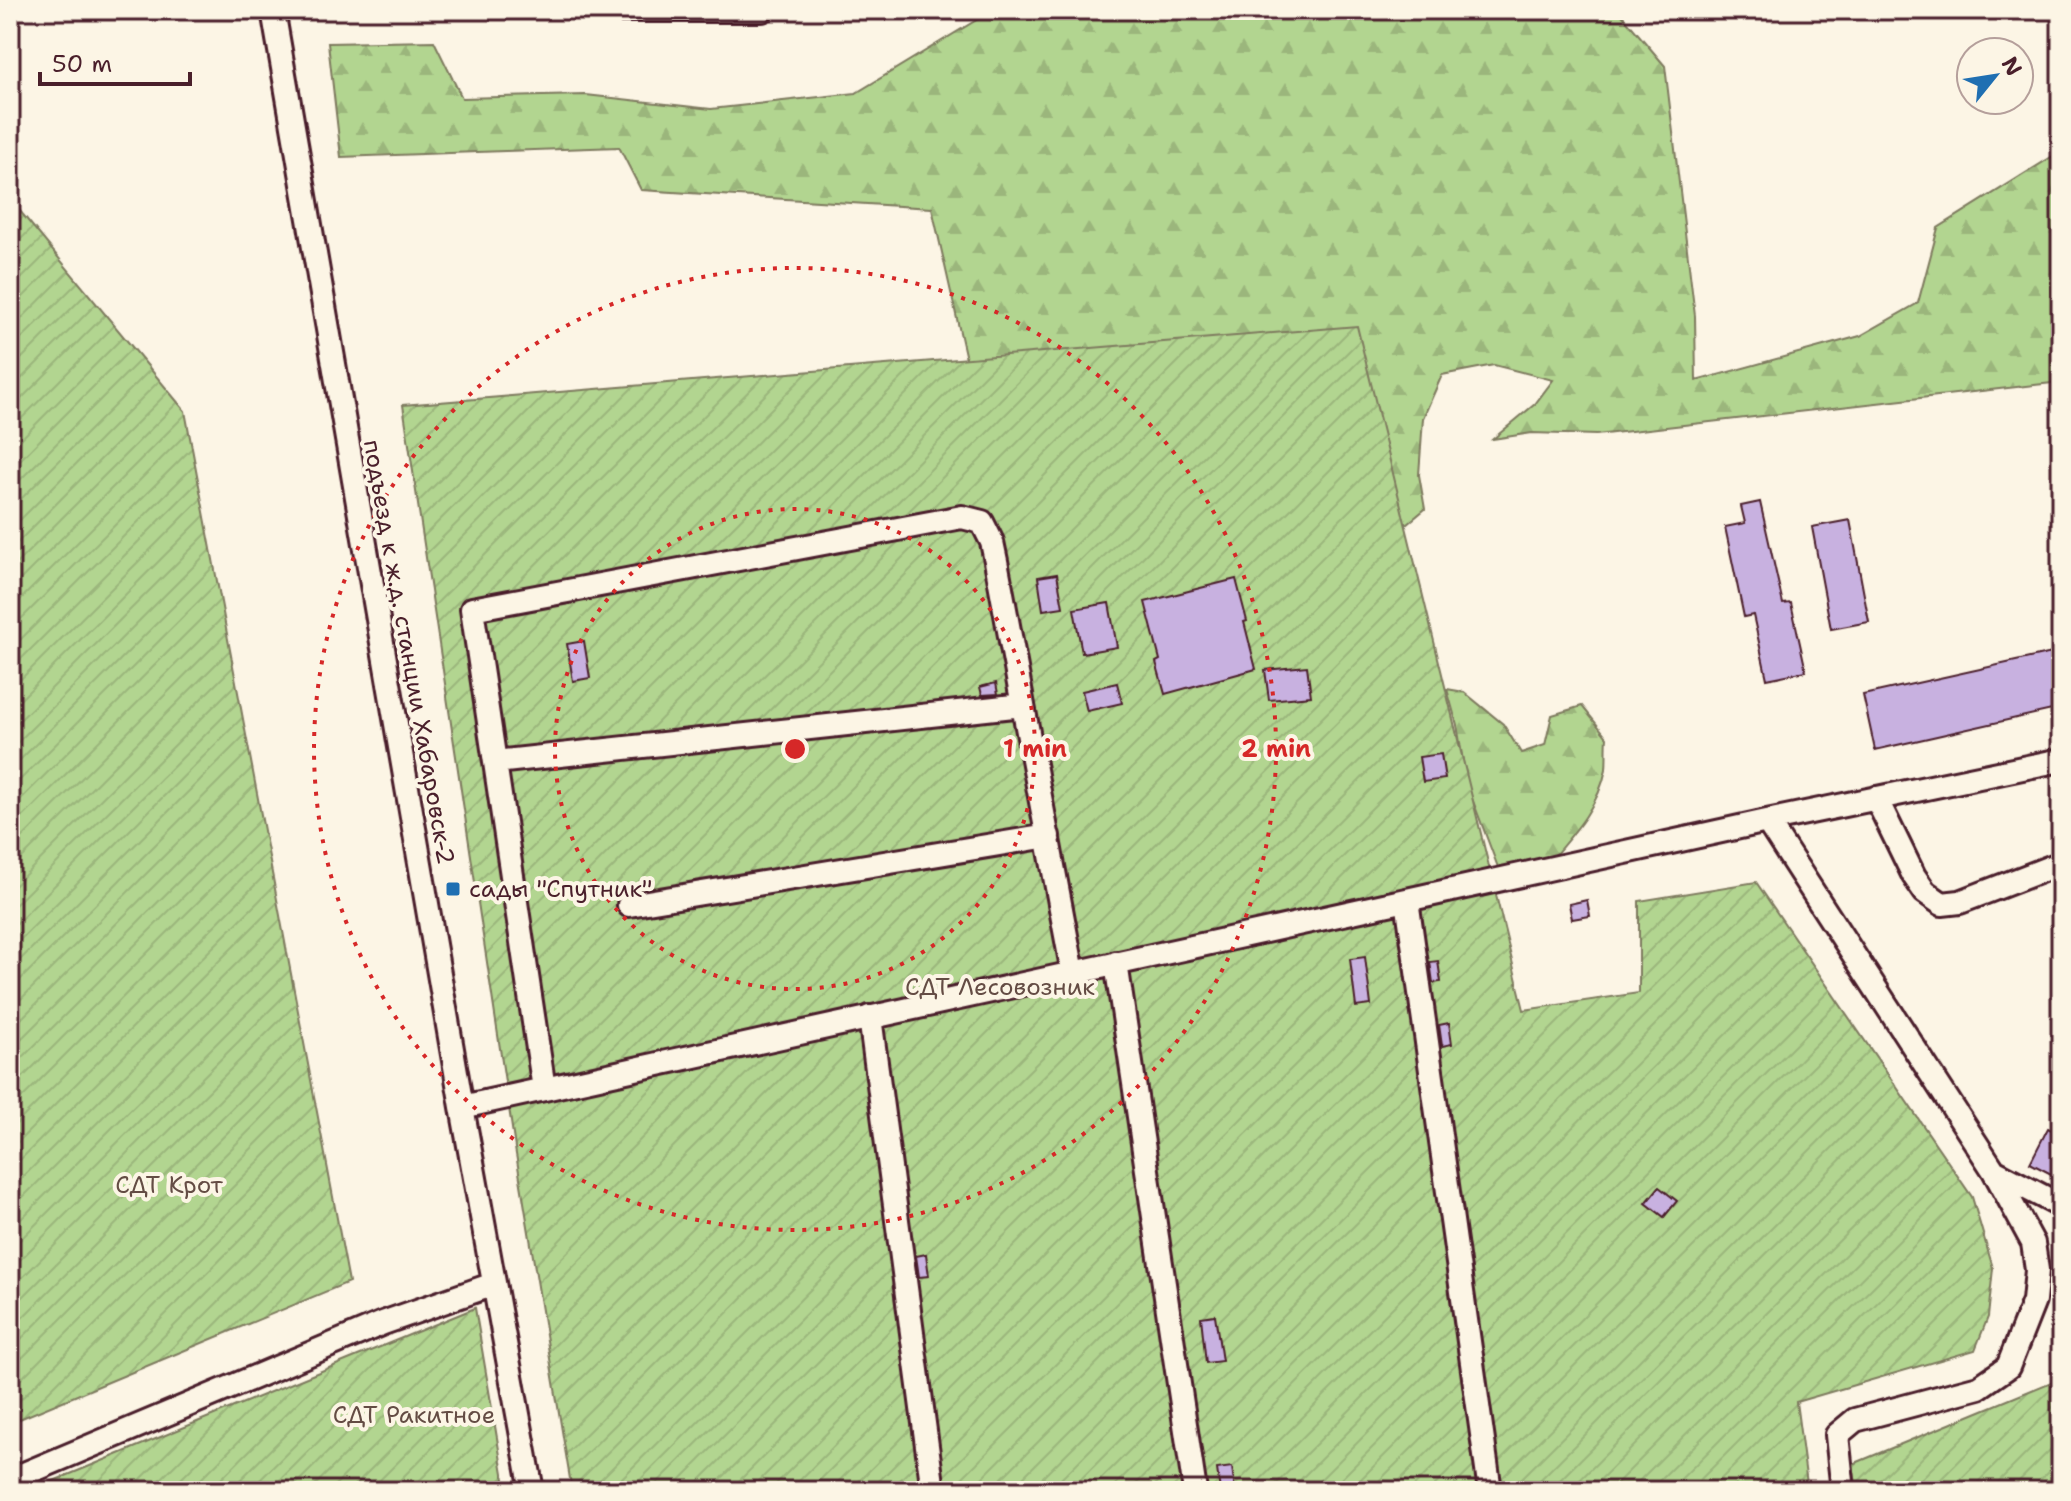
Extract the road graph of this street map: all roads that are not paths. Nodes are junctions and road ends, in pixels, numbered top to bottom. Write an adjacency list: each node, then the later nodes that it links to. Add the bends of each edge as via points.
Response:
1 (273, 10): 17 (street, подъезд к ж.д. станции Хабаровск-2)
2 (613, 10): 3 (street)
3 (762, 10)
4 (1023, 705): 6 (street); 6 (street, via 992,542 982,522 962,517 472,609); 9 (street)
5 (2061, 760): 7 (street)
6 (495, 762): 16 (street)
7 (1876, 798): 8 (street); 10 (street, via 1914,876 1942,904)
8 (1767, 821): 11 (street); 18 (street)
9 (1048, 836): 12 (street); 14 (street)
10 (2061, 863)
11 (1407, 900): 13 (street); 25 (street)
12 (629, 905)
13 (1116, 963): 14 (street); 24 (street)
14 (1073, 973): 15 (street)
15 (870, 1017): 16 (street); 23 (street)
16 (544, 1089): 17 (street)
17 (462, 1107): 20 (street, подъезд к ж.д. станции Хабаровск-2)
18 (1994, 1171): 19 (street); 26 (street, via 2033,1243 2037,1270 2034,1301 2008,1367 1979,1387 1855,1420 1837,1435)
19 (2061, 1206)
20 (494, 1284): 21 (street, via 383,1323); 22 (street, подъезд к ж.д. станции Хабаровск-2)
21 (10, 1480)
22 (532, 1491)
23 (933, 1491)
24 (1195, 1491)
25 (1490, 1491)
26 (1843, 1491)

